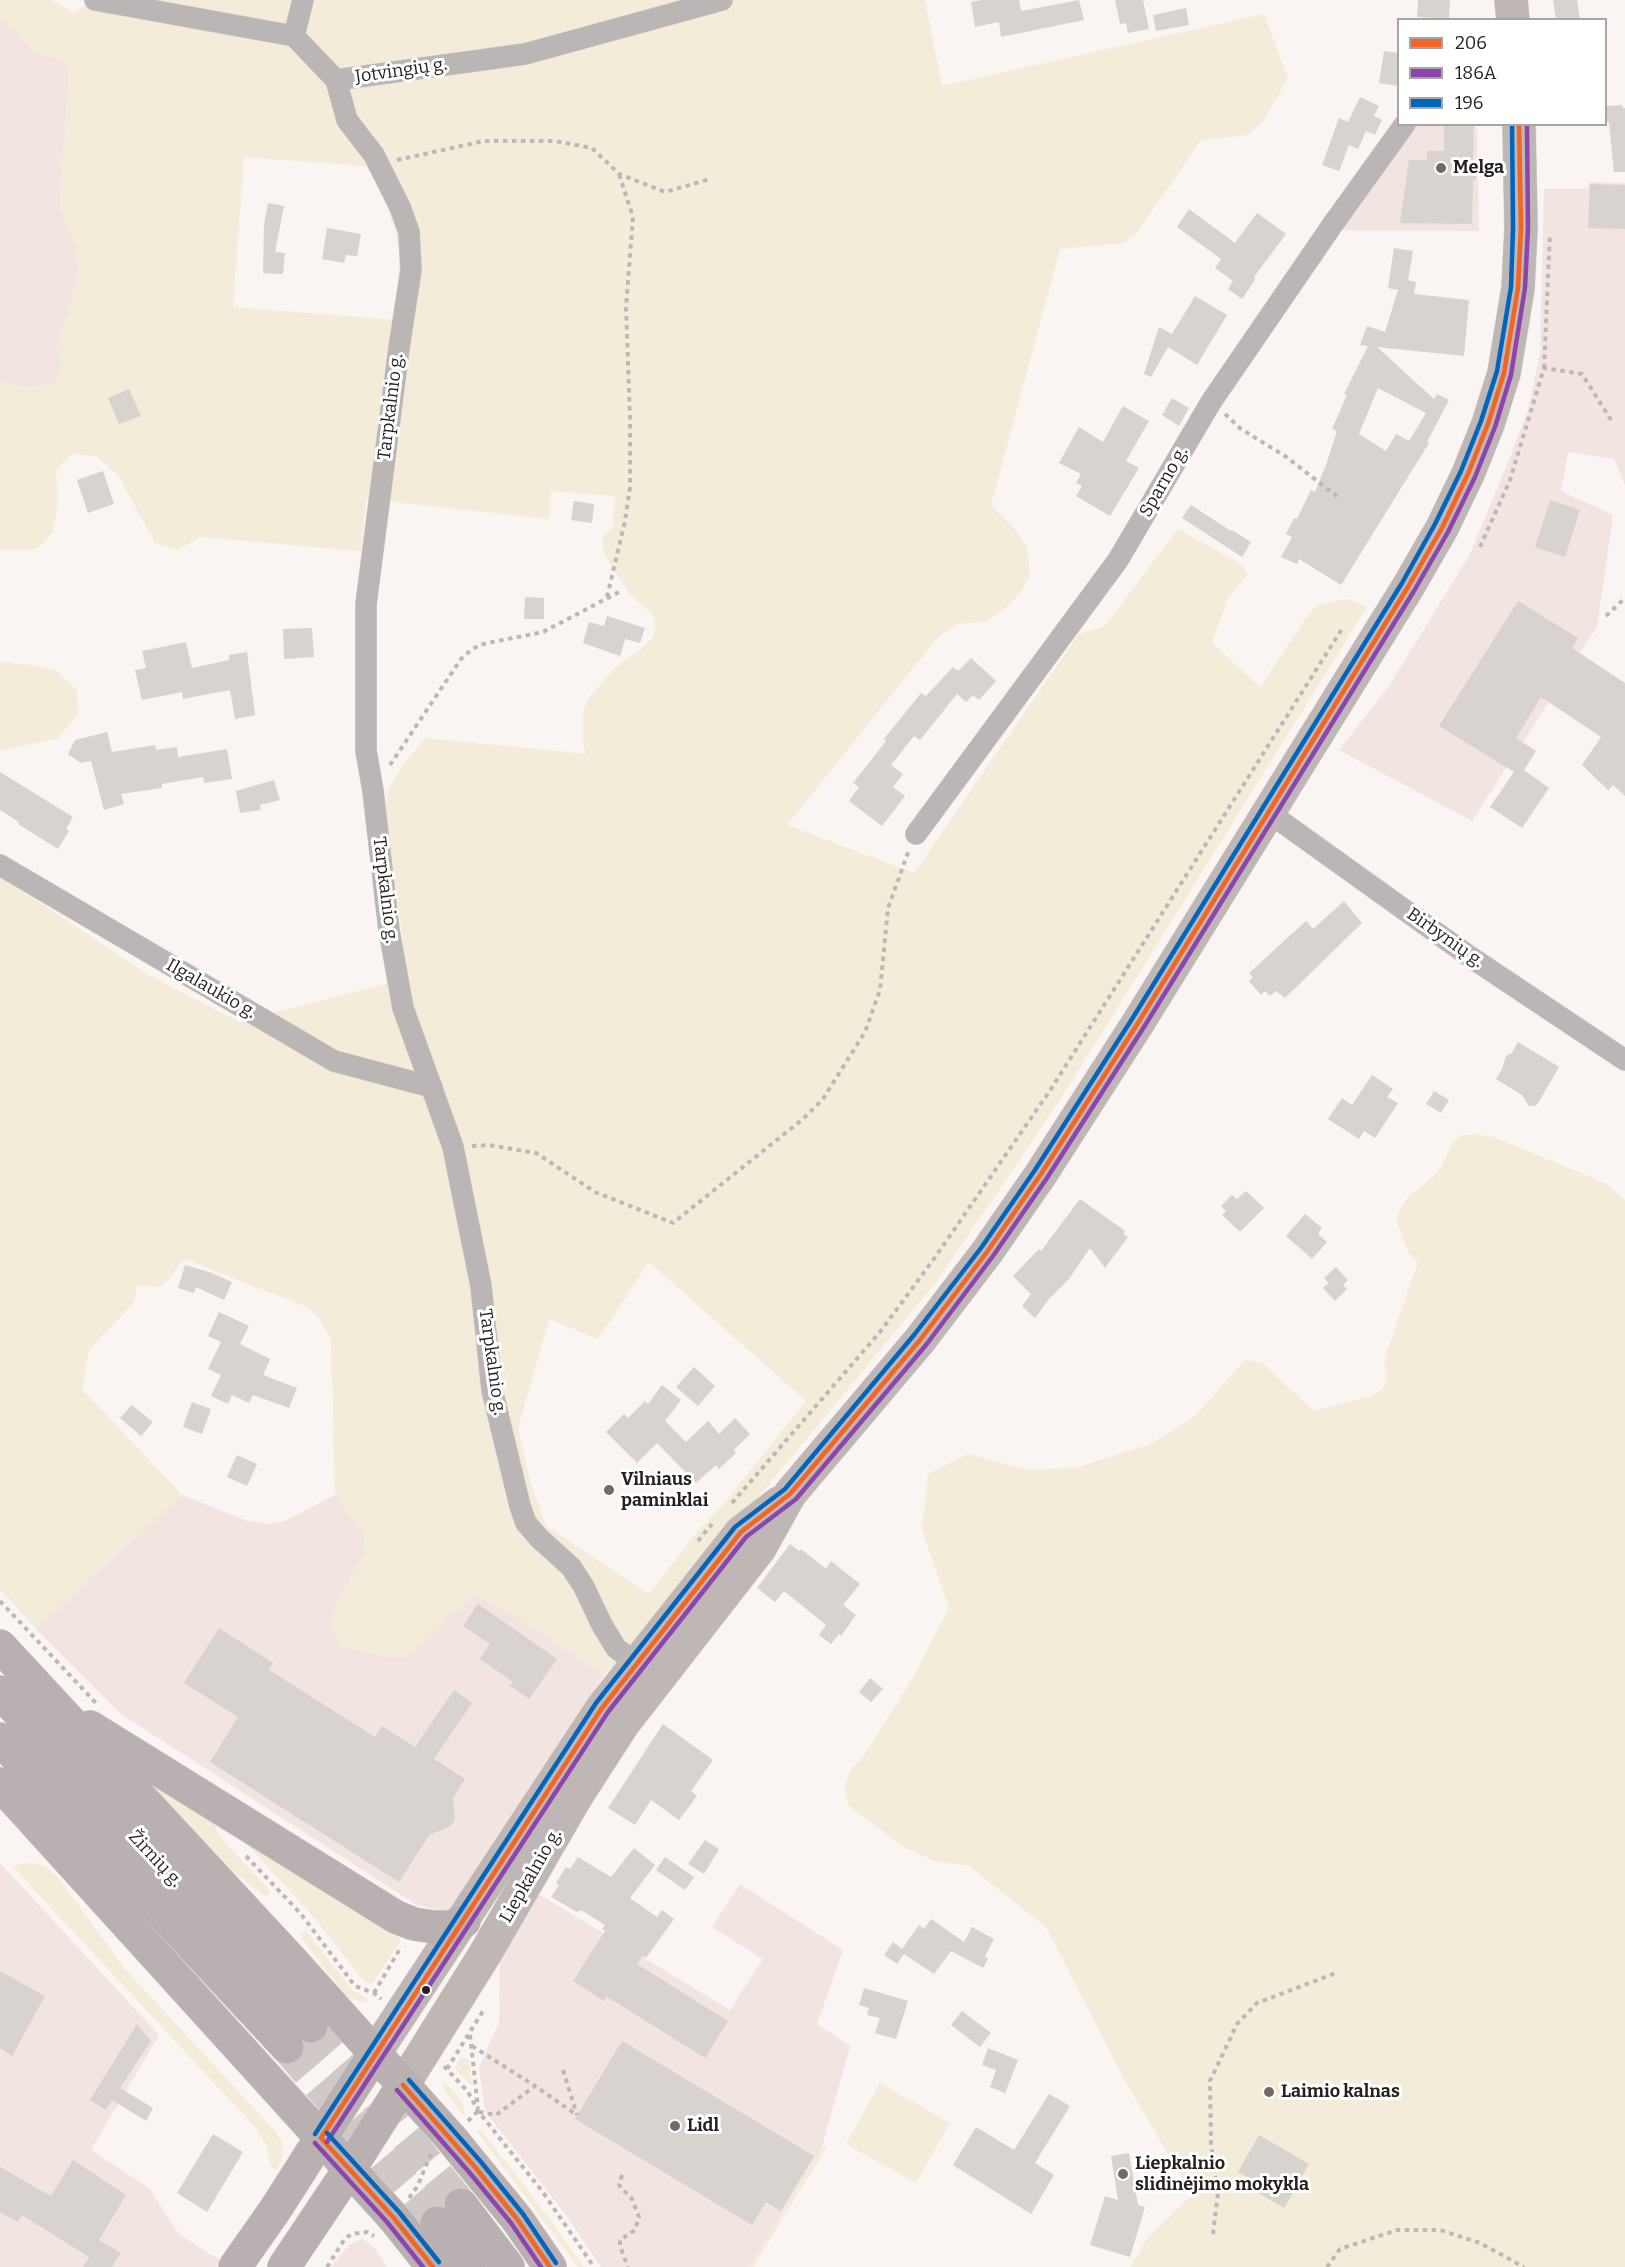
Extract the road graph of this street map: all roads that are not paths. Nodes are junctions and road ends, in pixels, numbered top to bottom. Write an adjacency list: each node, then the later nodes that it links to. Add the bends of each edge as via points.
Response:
1 (95, 0): 6 (street)
2 (303, 0): 6 (street)
3 (722, 0): 7 (street, Jotvingių g., via 525,54)
4 (1511, 0): 5 (main road)
5 (1513, 18)
6 (294, 36): 7 (street, Jotvingių g.)
7 (336, 80): 14 (street, Tarpkalnio g., via 347,120 379,164 409,232 411,270 366,604 366,752 403,1008)
8 (1404, 126): 11 (street, Sparno g., via 1211,402 1118,560)
9 (1519, 126): 10 (main road, Liepkalnio g., via 1518,288 1505,367 1488,424 1442,528)
10 (1268, 812): 13 (street, Birbynių g., via 1469,956); 15 (main road, Liepkalnio g., via 1138,1023 987,1252 920,1340)
11 (916, 834)
12 (0, 865): 14 (street, Ilgalaukio g., via 334,1061)
13 (1625, 1060)
14 (432, 1087): 17 (street, Tarpkalnio g., via 453,1147 481,1286 492,1390 526,1523 571,1567 616,1648)
15 (790, 1494): 17 (main road, Liepkalnio g., via 741,1532); 24 (main road, Liepkalnio g., via 760,1548 606,1750)
16 (0, 1646): 19 (highway)
17 (636, 1663): 22 (main road, Liepkalnio g., via 578,1744)
18 (0, 1692): 20 (highway, Žirnių g., via 299,2036)
19 (57, 1707): 22 (highway, via 396,1917 434,1927 451,1927); 23 (highway)
20 (0, 1739)
21 (0, 1785): 25 (highway)
22 (464, 1921): 23 (main road, Liepkalnio g.)
23 (375, 2053): 24 (highway); 25 (highway, Liepkalnio g.)
24 (403, 2085): 26 (highway, Liepkalnio g.); 32 (highway, via 517,2219)
25 (321, 2139): 26 (highway); 27 (highway, Liepkalnio g.)
26 (349, 2170): 28 (highway, Liepkalnio g.); 29 (highway, via 381,2231)
27 (235, 2267)
28 (284, 2267)
29 (433, 2267)
30 (470, 2267): 31 (highway, via 449,2214)
31 (508, 2267)
32 (550, 2267)

